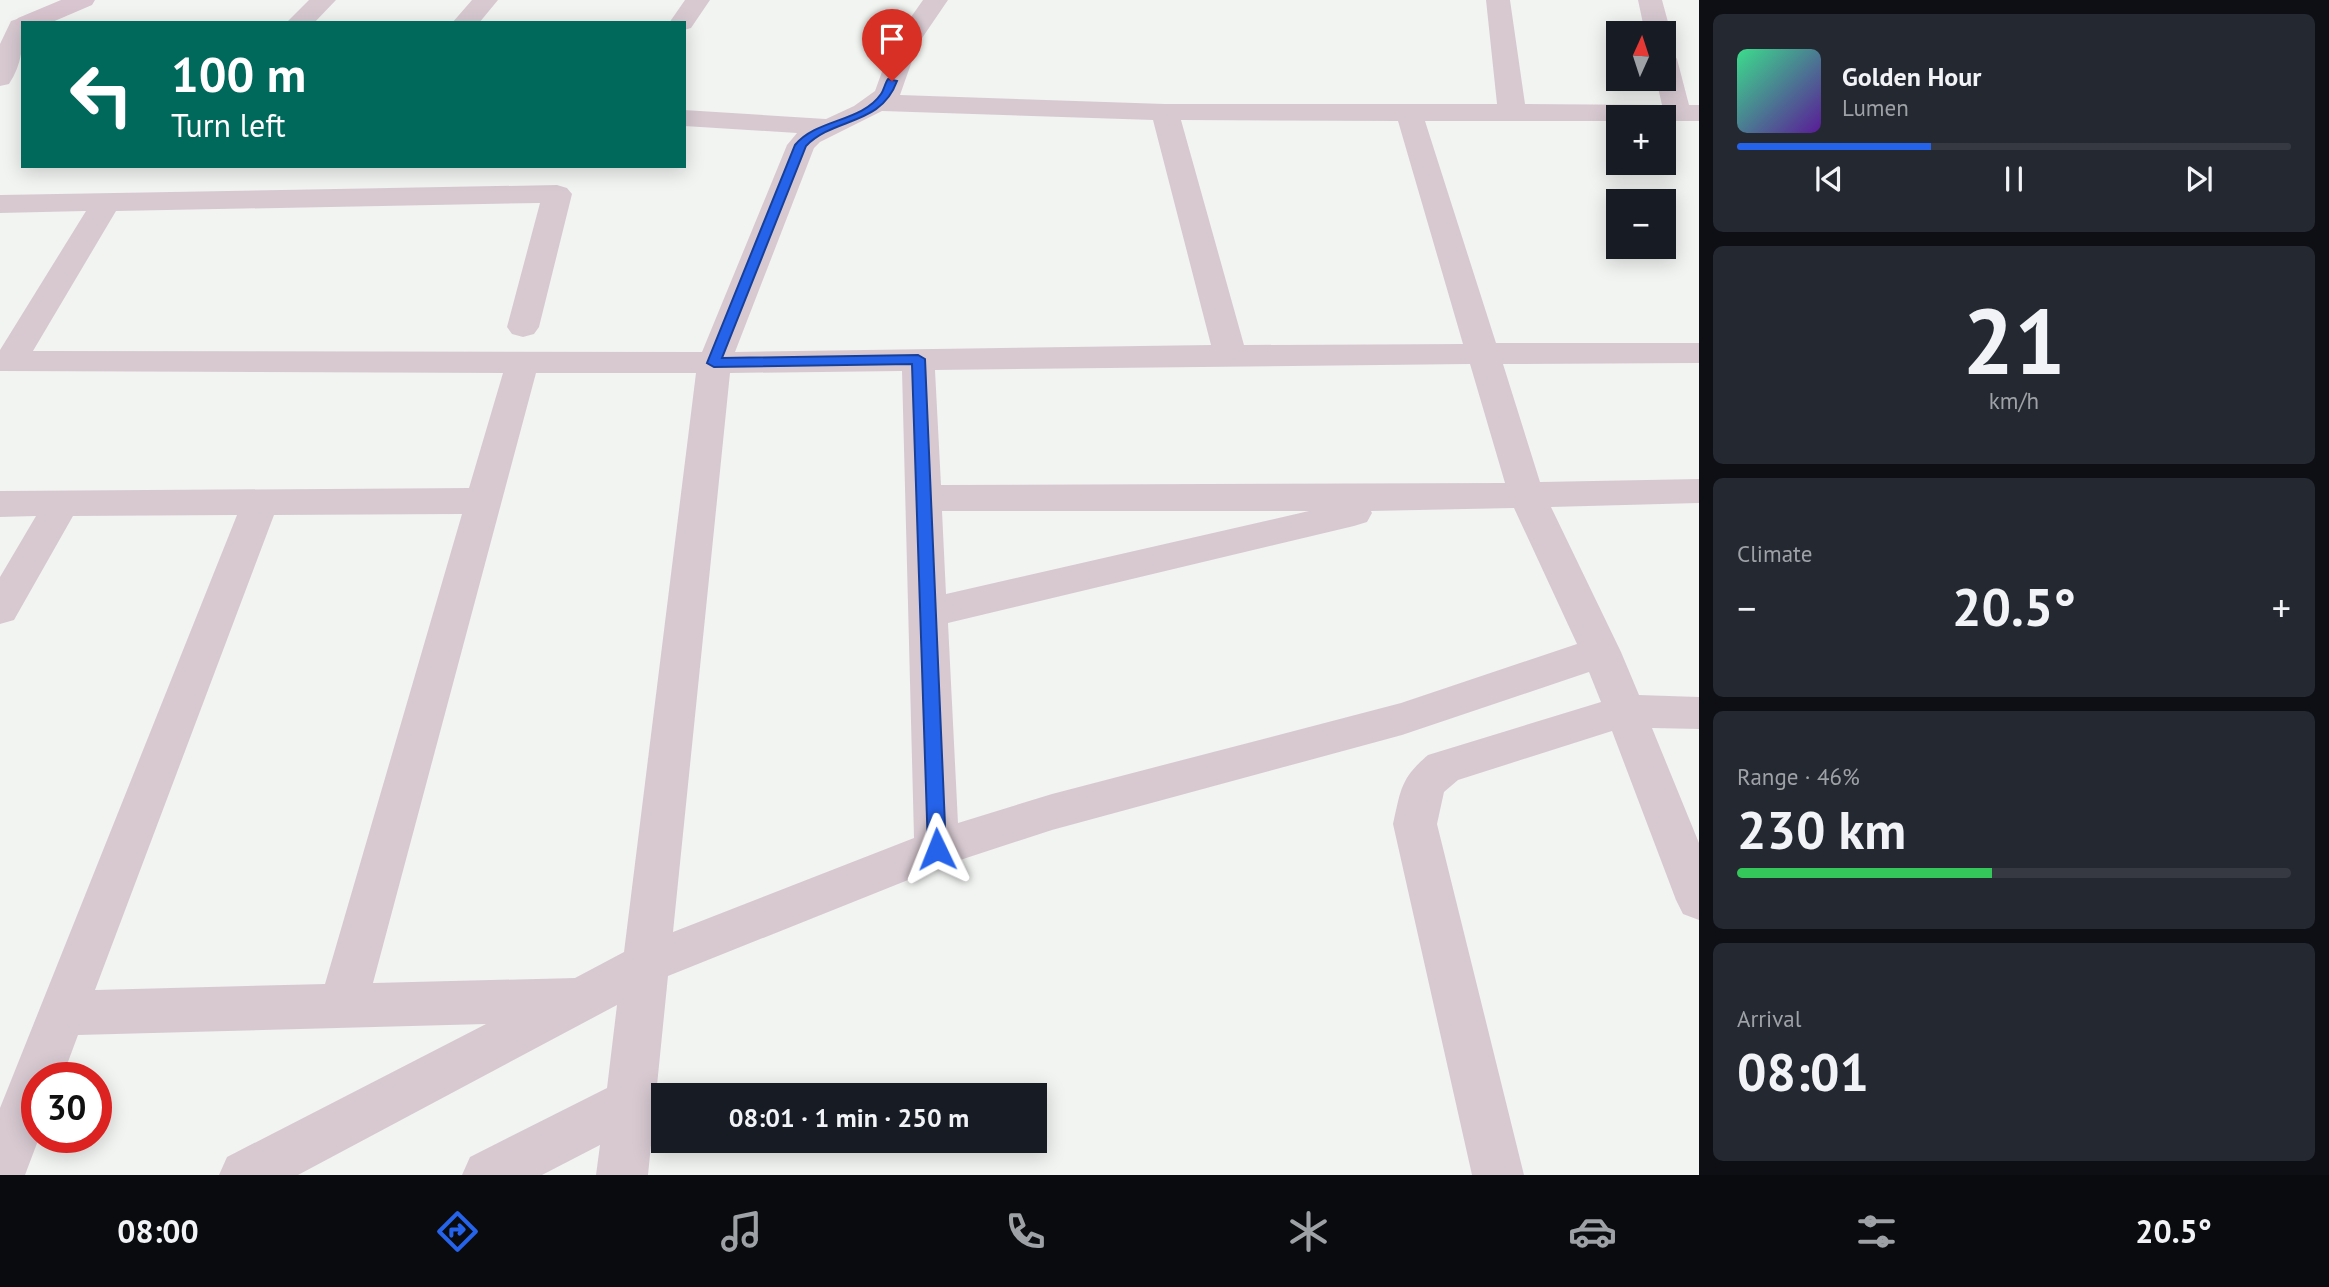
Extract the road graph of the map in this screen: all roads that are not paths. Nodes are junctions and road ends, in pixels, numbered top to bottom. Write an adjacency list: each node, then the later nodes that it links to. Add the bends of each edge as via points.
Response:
1 (83, 0): 8 (main road)
2 (324, 0): 9 (street)
3 (486, 0): 10 (street)
4 (698, 0): 11 (street)
5 (936, 0): 16 (street, via 905,44 887,94)
6 (1498, 0): 19 (street)
7 (1650, 0): 12 (street)
8 (32, 21)
9 (301, 21)
10 (467, 21)
11 (683, 21)
12 (1655, 21)
13 (17, 27): 14 (street)
14 (0, 78)
15 (1676, 86): 20 (street)
16 (879, 103): 17 (street); 22 (street)
17 (1165, 112): 18 (street); 28 (street)
18 (1409, 113): 19 (street); 29 (street)
19 (1512, 113): 20 (street)
20 (1688, 113)
21 (686, 118): 22 (street)
22 (828, 127): 32 (street, via 801,145)
23 (559, 180): 24 (street); 26 (street)
24 (106, 203): 25 (street); 31 (street)
25 (0, 204)
26 (523, 346): 31 (street); 32 (street); 37 (street)
27 (1699, 353): 29 (street)
28 (1230, 355): 29 (street); 30 (street)
29 (1486, 356): 34 (street)
30 (918, 359): 32 (street); 35 (street)
31 (5, 361)
32 (714, 363): 48 (street)
33 (1699, 491): 34 (street)
34 (1526, 494): 36 (street); 43 (street)
35 (923, 498): 36 (street); 42 (street)
36 (1417, 498): 42 (street)
37 (483, 501): 39 (street); 50 (street)
38 (0, 504): 40 (street)
39 (260, 504): 40 (street); 51 (street)
40 (61, 505): 41 (street)
41 (0, 610)
42 (928, 613): 46 (street)
43 (1601, 652): 44 (street); 46 (street, via 1402,719 1052,811)
44 (1625, 711): 45 (street); 47 (street); 59 (street, via 1443,767 1424,784 1415,824)
45 (1699, 713)
46 (937, 849): 48 (street)
47 (1699, 900)
48 (645, 980): 49 (street); 53 (street)
49 (583, 999): 50 (street); 56 (street)
50 (343, 1004): 51 (street)
51 (62, 1013): 52 (street)
52 (43, 1062)
53 (632, 1088): 57 (street); 58 (street)
54 (21, 1119): 55 (street)
55 (0, 1173)
56 (245, 1175)
57 (488, 1175)
58 (622, 1175)
59 (1498, 1175)

